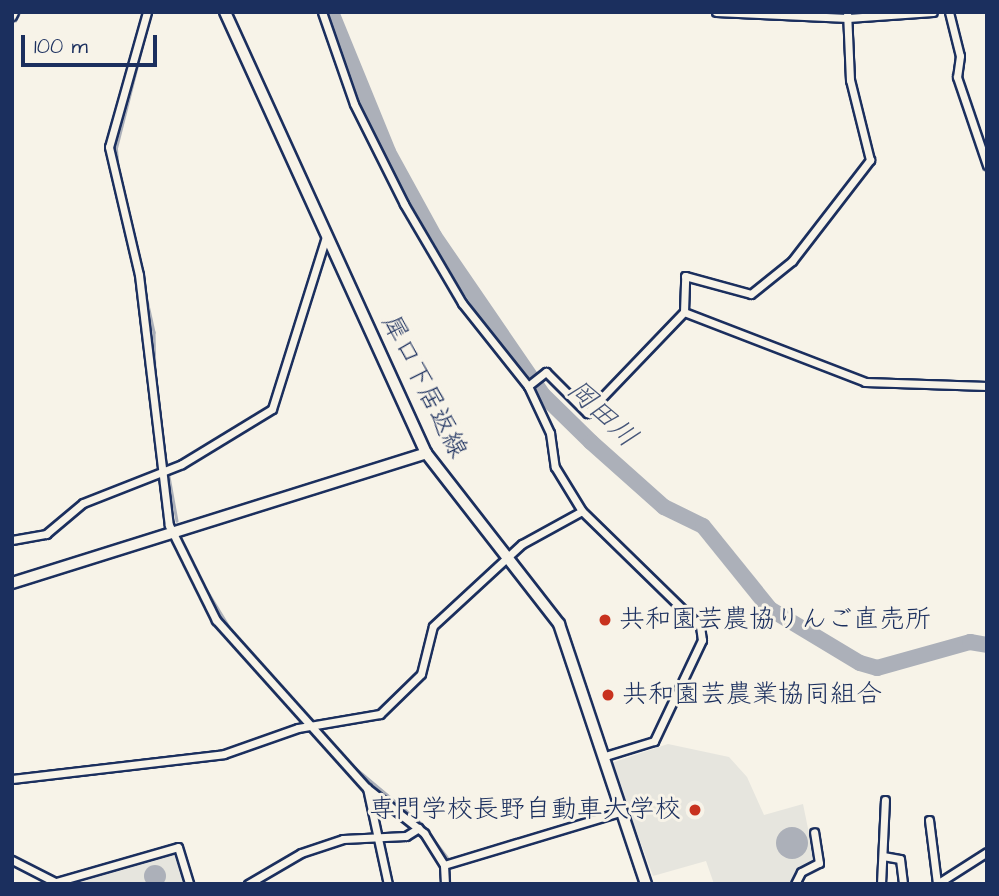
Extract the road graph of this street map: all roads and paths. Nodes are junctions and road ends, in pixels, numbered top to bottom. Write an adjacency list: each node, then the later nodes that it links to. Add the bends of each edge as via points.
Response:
1 (147, 12): 14 (street, via 110,147 139,275 150,407)
2 (225, 12): 9 (main road, 犀口下居返線)
3 (322, 12): 11 (street, via 354,104 404,204 462,303)
4 (716, 12): 7 (street)
5 (933, 12): 7 (street)
6 (949, 12): 8 (street, via 960,56 957,77)
7 (847, 15): 10 (street, via 850,80 870,160 760,293 737,294 685,276)
8 (987, 165)
9 (326, 237): 13 (main road, 犀口下居返線); 14 (street, via 272,409)
10 (684, 312): 11 (street, via 587,413 546,372); 12 (street, via 865,382)
11 (528, 386): 15 (street, via 550,433 555,467)
12 (987, 386)
13 (426, 453): 16 (main road); 18 (main road, 犀口下居返線)
14 (168, 468): 16 (street); 17 (street, via 83,503 46,534)
15 (582, 511): 18 (street); 21 (street, via 700,626 702,640 654,741)
16 (171, 532): 19 (main road); 20 (street, via 216,620)
17 (12, 540)
18 (506, 557): 20 (street, via 433,626 421,674 380,715); 21 (main road, 犀口下居返線, via 559,624 582,677)
19 (12, 583)
20 (309, 729): 22 (street, via 224,754); 23 (street)
21 (602, 758): 25 (main road, 犀口下居返線)
22 (12, 779)
23 (367, 788): 27 (street); 29 (street)
24 (885, 800): 31 (street)
25 (620, 812): 33 (street); 39 (main road, 犀口下居返線)
26 (929, 820): 43 (street)
27 (419, 828): 29 (street, via 406,836); 33 (street)
28 (814, 832): 40 (street, via 819,863 801,872)
29 (377, 837): 36 (street, via 301,853); 37 (street)
30 (987, 852): 43 (street)
31 (883, 856): 41 (street); 42 (street, via 900,859)
32 (12, 860): 34 (street)
33 (444, 865): 38 (street)
34 (52, 883): 35 (street, via 178,846)
35 (189, 884)
36 (248, 884)
37 (388, 884)
38 (445, 884)
39 (646, 884)
40 (795, 884)
41 (881, 884)
42 (903, 884)
43 (937, 884)

